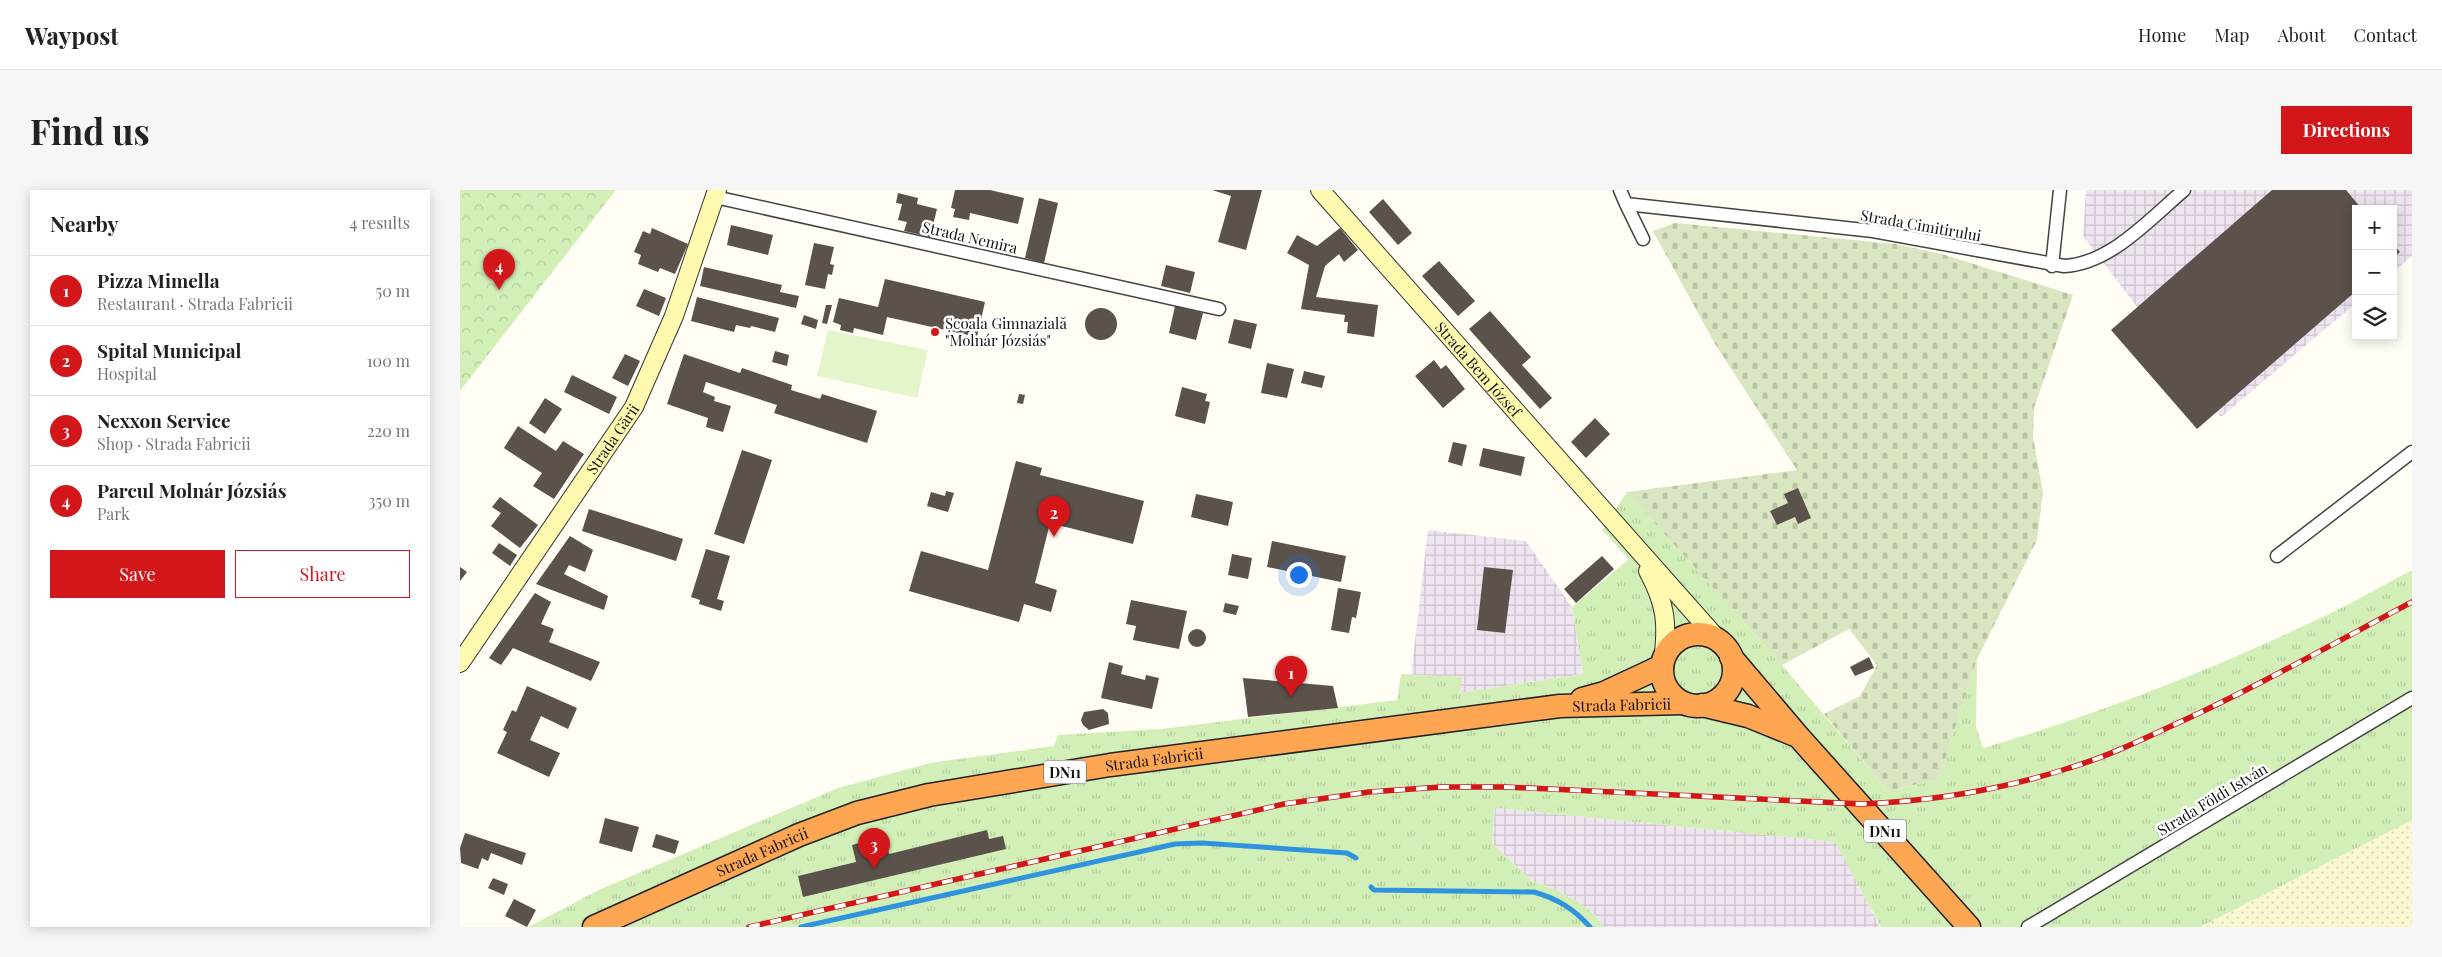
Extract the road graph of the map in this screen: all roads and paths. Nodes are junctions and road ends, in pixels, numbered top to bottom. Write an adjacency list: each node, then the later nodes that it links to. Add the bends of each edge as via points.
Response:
1 (1320, 190): 11 (main road, Strada Bem József)
2 (1620, 190): 6 (street)
3 (2060, 190): 8 (street)
4 (2184, 190): 8 (street, Strada Cimitirului, via 2111,251 2084,264)
5 (716, 194): 9 (street, Strada Nemira); 14 (main road, Strada Gării, via 674,316 634,407)
6 (1626, 204): 7 (street); 8 (street, Strada Cimitirului, via 1873,231)
7 (1643, 238)
8 (2052, 266)
9 (1219, 309)
10 (2412, 452): 12 (street)
11 (1636, 548): 13 (main road, Strada Bem József); 15 (main road, Strada Bem József, via 1659,590 1666,614)
12 (2277, 556)
13 (1725, 649): 15 (highway, DN11, via 1700,634 1690,635 1672,645); 17 (highway, via 1734,667 1728,688 1712,703); 19 (highway, Strada Bem József / DN11)
14 (460, 663)
15 (1662, 663): 17 (highway, via 1666,686 1673,696); 18 (highway, Strada Fabricii / DN11, via 1604,693)
16 (2412, 698): 22 (street, Strada Földi István)
17 (1692, 704): 18 (highway, Strada Fabricii / DN11); 19 (highway, Strada Bem József / DN11, via 1748,716)
18 (1560, 706): 20 (highway, Strada Fabricii / DN11, via 1110,765 895,802 798,835)
19 (1798, 736): 21 (highway, Strada Bem József / DN11)
20 (594, 927)
21 (1969, 927)
22 (2028, 927)

